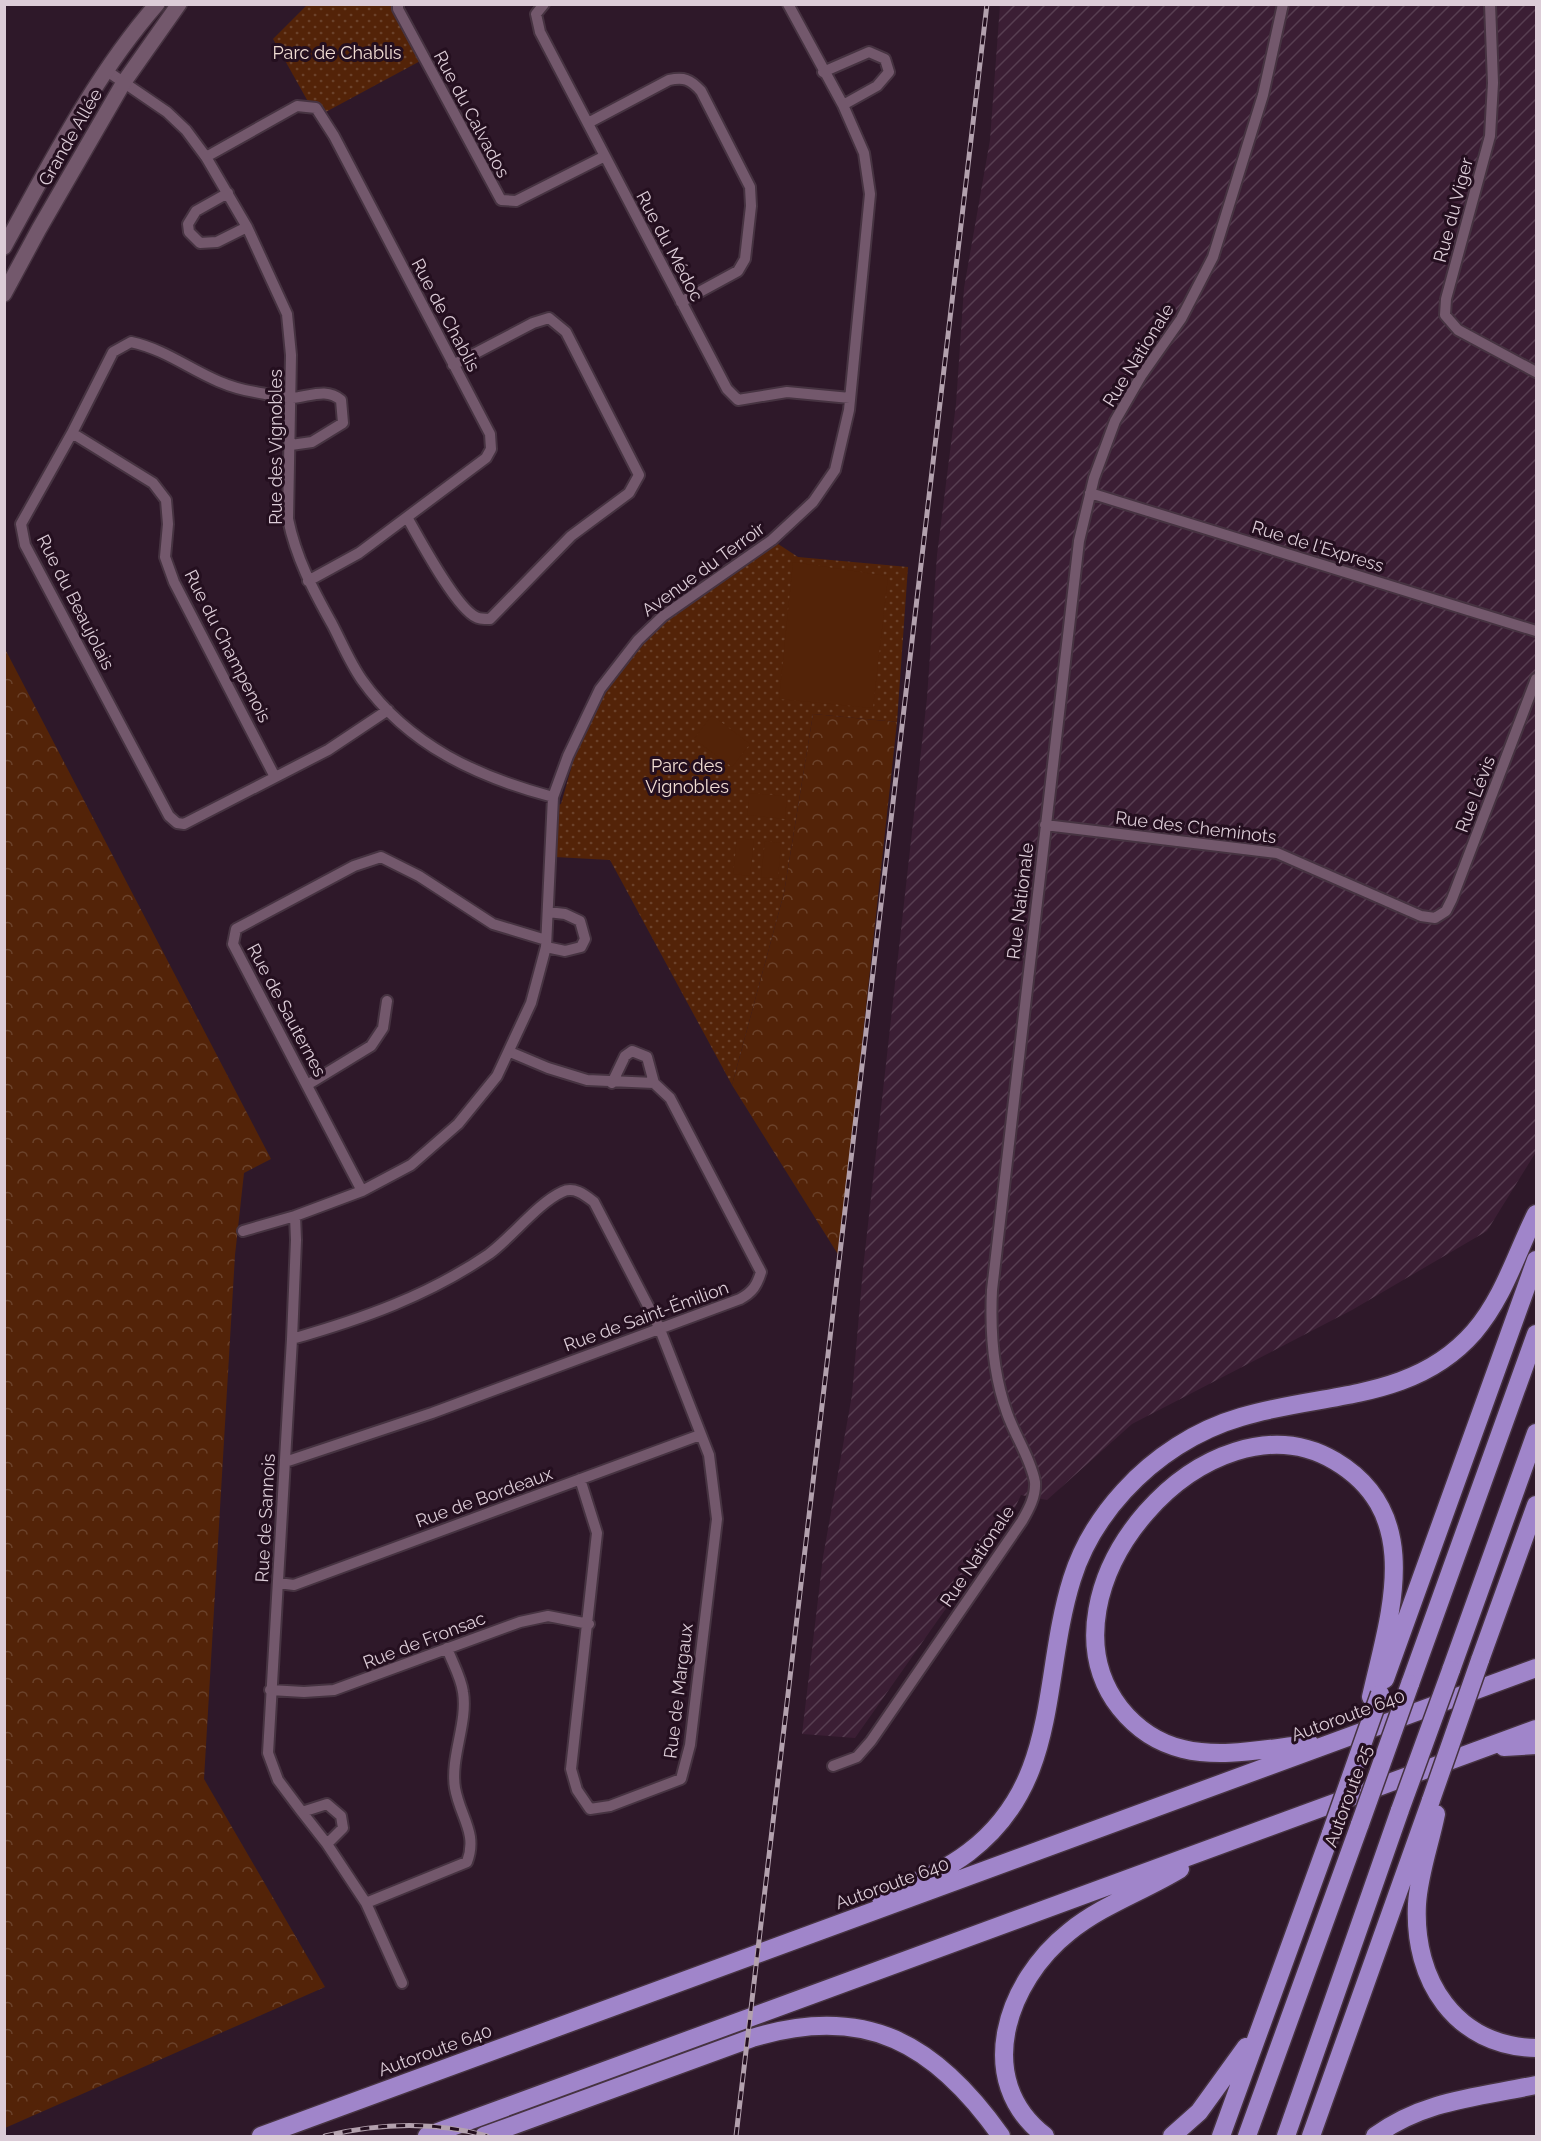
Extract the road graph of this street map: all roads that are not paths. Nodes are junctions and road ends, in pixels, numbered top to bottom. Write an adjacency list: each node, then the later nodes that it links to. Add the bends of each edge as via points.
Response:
1 (157, 4): 8 (street, Grande Allée)
2 (179, 4): 10 (street, Grande Allée)
3 (398, 4): 13 (street, Rue du Calvados, via 501,200 516,201)
4 (544, 4): 12 (street, Rue du Médoc, via 536,14 540,32)
5 (788, 4): 9 (street, Avenue du Terroir)
6 (1283, 4): 26 (street, Rue Nationale, via 1263,95 1213,257 1189,305 1115,421)
7 (1490, 4): 21 (street, Rue du Viger, via 1490,136 1445,315 1458,330)
8 (107, 71): 10 (street, Rue des Vignobles); 17 (street, Grande Allée)
9 (823, 72): 11 (street, Avenue du Terroir); 11 (street, via 869,52 885,58 889,72 877,86)
10 (124, 82): 14 (street, Rue des Vignobles, via 167,112); 18 (street, Grande Allée)
11 (843, 105): 23 (street, Avenue du Terroir, via 864,153 870,194)
12 (588, 123): 13 (street, Rue du Médoc); 19 (street, via 669,80 680,77 692,81 701,91 750,187 751,206 745,260 738,271)
13 (605, 156): 19 (street, Rue du Médoc)
14 (206, 157): 15 (street, Rue des Vignobles); 20 (street, Rue de Chablis, via 297,106 316,108)
15 (228, 193): 16 (street, Rue des Vignobles); 16 (street, via 196,211 188,224 189,232 200,243 217,242)
16 (247, 227): 22 (street, Rue des Vignobles, via 287,314)
17 (4, 247)
18 (4, 294)
19 (681, 302): 23 (street, Rue du Médoc, via 727,389 738,400 787,392)
20 (453, 365): 27 (street, Rue de Chablis, via 490,434 491,448 486,458); 27 (street, via 549,318 566,332 639,475 629,493 572,536 490,619 476,617 465,608)
21 (1536, 372)
22 (291, 398): 24 (street, Rue du Beaujolais, via 233,389 209,380 151,346 131,342 112,352); 25 (street, Rue des Vignobles); 25 (street, Rue du Beaujolais, via 334,394 341,400 344,415 343,423 329,434)
23 (850, 398): 33 (street, Avenue du Terroir, via 835,471 813,502 772,540 669,610 638,640 600,689)
24 (72, 433): 32 (street, Rue du Champenois, via 153,483 166,500 165,557 174,582); 32 (street, Rue du Beaujolais, via 21,524 25,545 169,816 184,824)
25 (291, 445): 28 (street, Rue des Vignobles, via 288,519)
26 (1090, 493): 29 (street, Rue de l'Express); 34 (street, Rue Nationale, via 1079,541)
27 (408, 519): 28 (street, Rue de Chablis, via 359,553)
28 (308, 581): 31 (street, Rue des Vignobles, via 362,680)
29 (1536, 631)
30 (1536, 679): 36 (street, Rue Lévis, via 1452,899)
31 (387, 710): 32 (street, Rue du Beaujolais, via 328,750); 33 (street, Rue des Vignobles, via 448,759 512,786)
32 (275, 777)
33 (553, 797): 35 (street, Avenue du Terroir)
34 (1045, 825): 36 (street, Rue des Cheminots, via 1277,853 1421,916); 66 (street, Rue Nationale, via 991,1303 1000,1389 1032,1473 1034,1494 1022,1521 871,1741 857,1757)
35 (548, 912): 37 (street, Avenue du Terroir); 37 (street, via 580,921 585,939 581,948 565,951)
36 (1438, 917)
37 (546, 943): 39 (street, Avenue du Terroir, via 531,1003); 42 (street, Rue de Sauternes, via 493,924 419,876 381,857 354,866 236,929 233,944)
38 (387, 1001): 42 (street, via 382,1028 371,1046)
39 (510, 1052): 40 (street, via 587,1080); 43 (street, Avenue du Terroir, via 497,1076 458,1124 411,1166)
40 (612, 1083): 41 (street); 41 (street, via 625,1056 632,1051 647,1057)
41 (654, 1083): 48 (street, Rue de Saint-Émilion, via 669,1098 761,1272 750,1294)
42 (307, 1085): 43 (street, Rue de Sauternes)
43 (362, 1191): 45 (street, Avenue du Terroir)
44 (1536, 1214): 72 (highway, via 1487,1315 1467,1339 1435,1365 1377,1390 1253,1413 1219,1424 1179,1445 1135,1479 1106,1513 1076,1568 1061,1623 1040,1744 1030,1776 1013,1807 984,1839 950,1865)
45 (295, 1216): 46 (street, Avenue du Terroir); 50 (street, Rue de Sannois)
46 (243, 1231)
47 (1536, 1260): 61 (highway)
48 (659, 1327): 50 (street, Rue de Margaux, via 594,1202 580,1191 563,1190 461,1272 405,1302 357,1321); 52 (street, Rue de Margaux); 53 (street, Rue de Saint-Émilion, via 476,1397)
49 (1536, 1334): 84 (highway, Autoroute 25, bridge)
50 (292, 1339): 53 (street, Rue de Sannois)
51 (1536, 1433): 85 (highway, bridge)
52 (700, 1435): 54 (street, Rue de Bordeaux); 57 (street, Rue de Margaux, via 708,1455 717,1519 687,1763 681,1779 610,1806 590,1809 577,1790 571,1769)
53 (285, 1462): 56 (street, Rue de Sannois)
54 (580, 1479): 56 (street, Rue de Bordeaux, via 294,1585); 57 (street, Rue de Margaux, via 597,1533)
55 (1536, 1505): 67 (highway, bridge)
56 (278, 1583): 60 (street, Rue de Sannois)
57 (589, 1624): 58 (street, Rue de Fronsac, via 548,1616)
58 (447, 1648): 60 (street, Rue de Fronsac, via 334,1690); 71 (street, via 463,1691 454,1786 472,1837 472,1848 467,1862)
59 (1536, 1668): 63 (highway, Autoroute 640)
60 (270, 1690): 68 (street, Rue de Sannois, via 268,1753 278,1780)
61 (1375, 1695): 63 (highway, via 1393,1600 1393,1550 1372,1495 1341,1465 1296,1446 1248,1448 1222,1457 1186,1478 1140,1521 1107,1574 1095,1621 1094,1647 1100,1672 1124,1713 1152,1737 1199,1752 1227,1753); 74 (highway, bridge, via 1331,1833)
62 (1536, 1729): 65 (highway)
63 (1335, 1741): 72 (highway, Autoroute 640)
64 (1536, 1745): 65 (highway)
65 (1484, 1748): 70 (highway)
66 (833, 1766)
67 (1435, 1798): 75 (highway, via 1417,1904 1418,1940 1425,1970 1441,2001 1464,2024 1491,2040); 86 (highway)
68 (302, 1812): 69 (street, Rue de Sannois); 69 (street, via 327,1804 341,1816 342,1828)
69 (327, 1844): 71 (street, Rue de Sannois)
70 (1217, 1847): 78 (highway); 81 (highway, via 1076,1926 1045,1954 1026,1981 1008,2020 1004,2063 1020,2109)
71 (366, 1903): 73 (street, Rue de Sannois)
72 (776, 1947): 77 (highway, Autoroute 640)
73 (402, 1983)
74 (1259, 2028): 82 (highway, via 1207,2102); 83 (highway)
75 (1536, 2048)
76 (1536, 2085): 87 (highway, via 1432,2106)
77 (261, 2136)
78 (428, 2136)
79 (484, 2136): 80 (highway, via 752,2038 793,2027 826,2025 875,2032 919,2052 964,2088)
80 (1001, 2136)
81 (1045, 2136)
82 (1172, 2136)
83 (1221, 2136)
84 (1247, 2136)
85 (1286, 2136)
86 (1311, 2136)
87 (1375, 2136)

